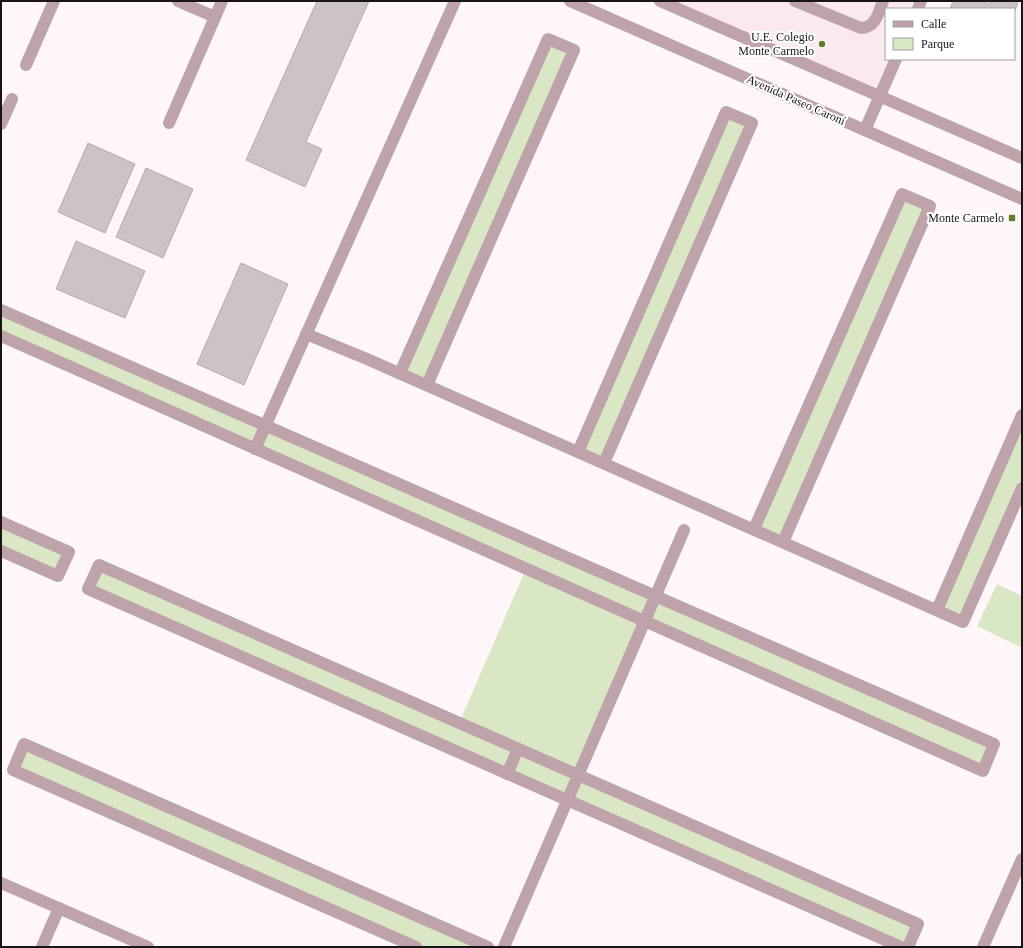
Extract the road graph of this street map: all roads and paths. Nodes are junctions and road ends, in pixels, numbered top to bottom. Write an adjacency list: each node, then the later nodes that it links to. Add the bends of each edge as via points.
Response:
1 (54, 1): 11 (street)
2 (178, 1): 9 (street)
3 (222, 1): 9 (street)
4 (455, 1): 20 (street)
5 (570, 1): 16 (street, Avenida Paseo Caroní)
6 (660, 1): 12 (street)
7 (795, 1): 8 (street, via 861,28 871,26)
8 (883, 1)
9 (215, 17): 14 (street)
10 (896, 60): 12 (street)
11 (26, 65)
12 (879, 96): 16 (street); 17 (street)
13 (12, 99): 15 (street)
14 (169, 123)
15 (1, 124)
16 (864, 130): 18 (street, Avenida Paseo Caroní)
17 (1022, 158)
18 (1022, 199)
19 (1, 310): 25 (street)
20 (306, 334): 22 (street); 25 (street)
21 (1, 336): 26 (street)
22 (400, 373): 23 (street); 23 (street, via 548,39 574,50)
23 (427, 385): 27 (street)
24 (1022, 415): 36 (street)
25 (266, 425): 26 (street); 35 (street)
26 (255, 449): 37 (street)
27 (578, 452): 28 (street); 28 (street, via 726,112 752,123)
28 (604, 463): 31 (street)
29 (1022, 488): 36 (street, via 964,622)
30 (1, 522): 34 (street, via 69,552 58,576)
31 (754, 529): 33 (street); 33 (street, via 902,194 930,206)
32 (684, 530): 35 (street)
33 (783, 542): 36 (street)
34 (1, 551)
35 (656, 596): 37 (street); 37 (street, via 994,744 983,771)
36 (936, 610)
37 (645, 622): 40 (street)
38 (518, 749): 39 (street); 39 (street, via 99,565 88,589); 40 (street)
39 (507, 774): 41 (street)
40 (578, 774): 41 (street); 52 (street, via 918,924)
41 (567, 801): 50 (street); 51 (street)
42 (1022, 859): 43 (street)
43 (1018, 880): 53 (street)
44 (1, 883): 45 (street)
45 (59, 908): 46 (street); 47 (street)
46 (42, 947)
47 (148, 947)
48 (416, 947): 49 (street, via 14,770 24,744)
49 (488, 947)
50 (504, 947)
51 (901, 947)
52 (908, 947)
53 (983, 947)

